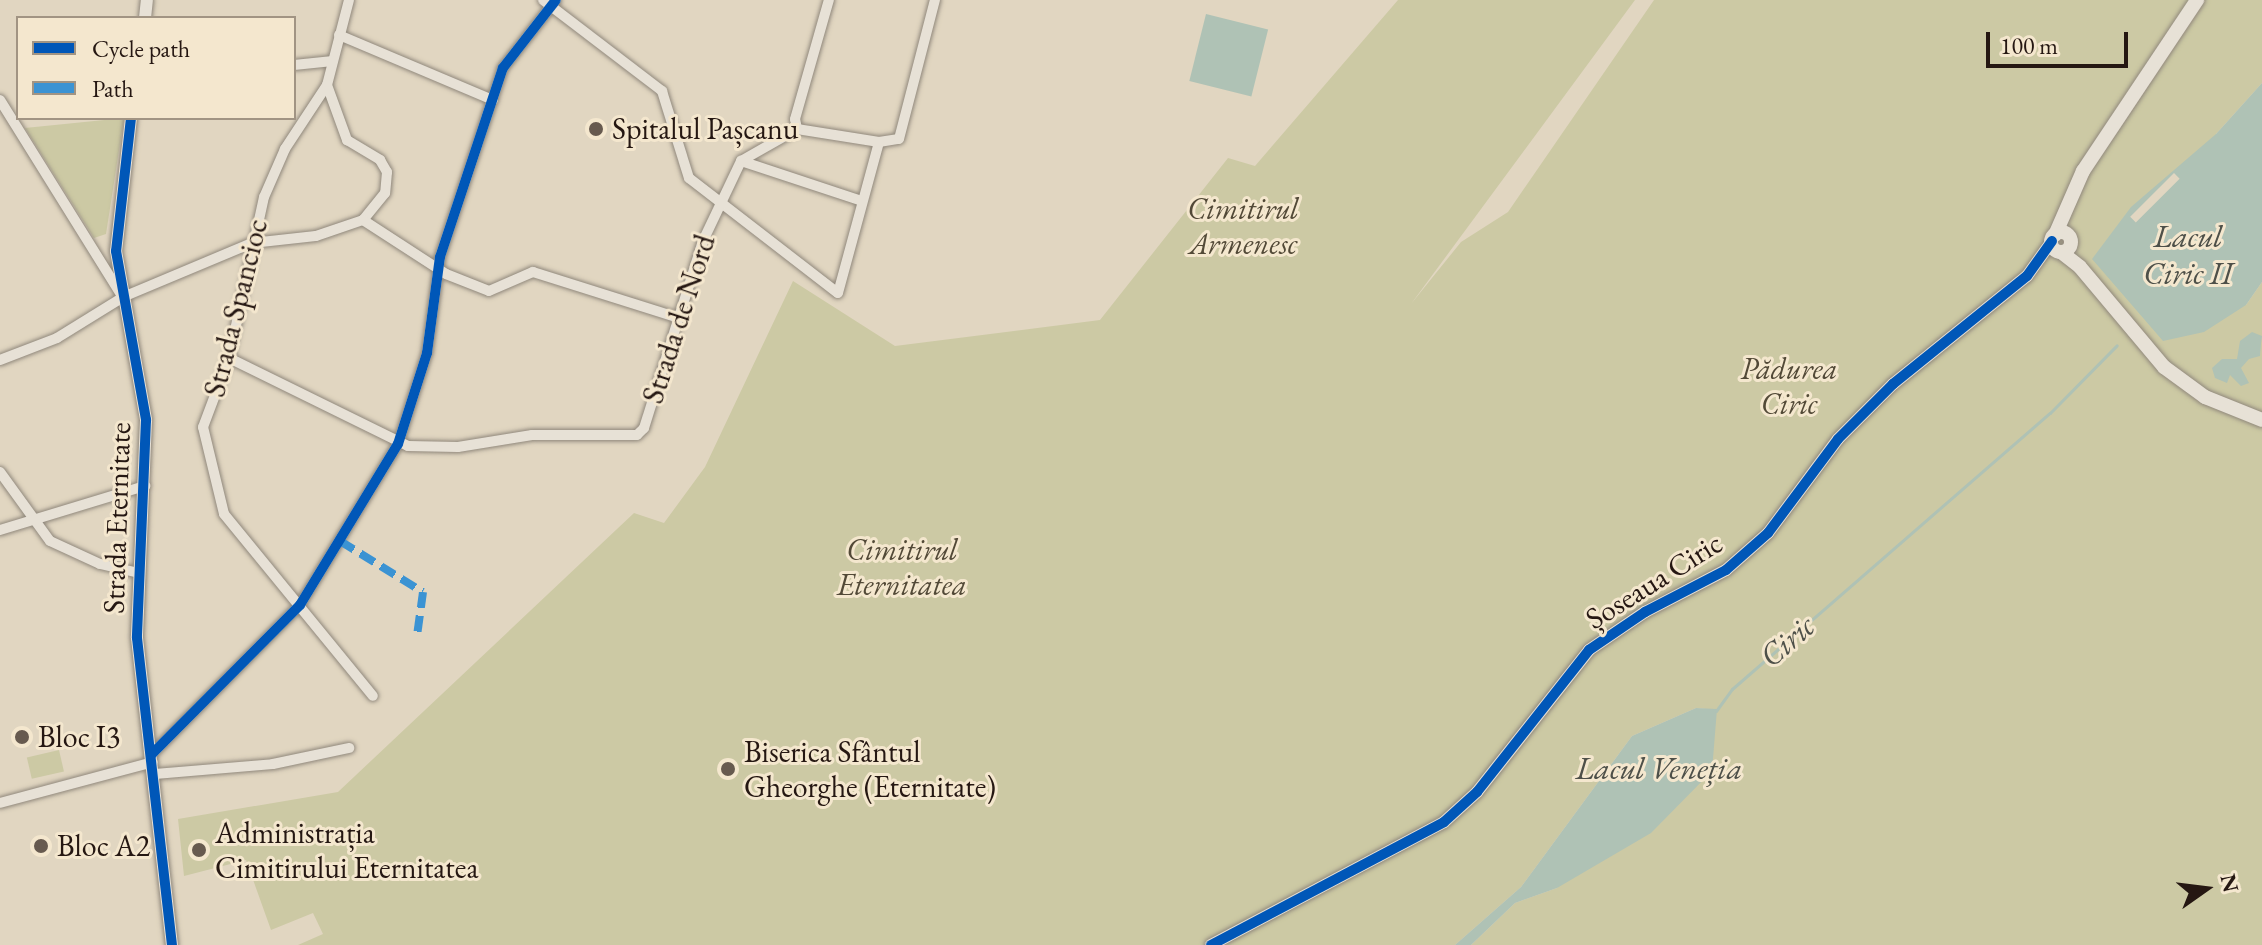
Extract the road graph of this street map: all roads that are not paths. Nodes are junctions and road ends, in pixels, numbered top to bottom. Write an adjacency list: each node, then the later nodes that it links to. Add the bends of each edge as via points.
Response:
1 (349, 0): 6 (street, Strada Spancioc)
2 (829, 0): 13 (street, via 795,119)
3 (935, 0): 14 (street, via 899,139)
4 (2197, 0): 19 (main road, via 2107,131 2067,210)
5 (550, 2): 11 (street, via 512,52); 17 (street, via 662,91 689,178)
6 (339, 35): 7 (street, Strada Spancioc); 11 (street)
7 (333, 61): 8 (street); 9 (street, Strada Spancioc)
8 (296, 65)
9 (327, 85): 18 (street, via 347,140 380,160 387,172 385,193); 20 (street, Strada Spancioc, via 273,175)
10 (0, 100): 22 (street)
11 (493, 100): 21 (street)
12 (131, 120): 22 (street, Strada Eternitate, via 115,235)
13 (797, 129): 14 (street); 15 (street)
14 (879, 142): 16 (street)
15 (741, 161): 16 (street); 17 (street, Strada de Nord)
16 (862, 201): 17 (street, via 838,293)
17 (720, 202): 23 (street, Strada de Nord)
18 (363, 220): 20 (street, via 316,236); 21 (street)
19 (2062, 241): 26 (main road, via 2164,367 2205,397); 39 (street, Șoseaua Ciric, via 2027,276 1893,384 1838,439 1768,533 1726,570 1645,612 1589,650 1477,792 1444,822)
20 (252, 243): 22 (street); 24 (street, Strada Spancioc)
21 (439, 269): 23 (street, via 489,291 533,272); 27 (street, via 424,368)
22 (123, 297): 25 (street, via 57,338); 29 (street, Strada Eternitate, via 146,420)
23 (679, 318): 27 (street, Strada de Nord, via 637,435 521,436 430,448)
24 (229, 358): 27 (street); 33 (street, Strada Spancioc, via 203,427 215,493 238,534)
25 (0, 360)
26 (2262, 420)
27 (398, 444): 33 (street)
28 (0, 472): 30 (street)
29 (145, 486): 30 (street); 32 (street, Strada Eternitate)
30 (33, 520): 31 (street); 32 (street, via 63,549)
31 (0, 530)
32 (139, 573): 36 (street, Strada Eternitate, via 137,638)
33 (300, 605): 34 (street, Strada Spancioc); 36 (street)
34 (373, 696)
35 (349, 748): 36 (street, via 294,762)
36 (154, 763): 37 (street); 38 (street, Strada Eternitate)
37 (0, 803)
38 (172, 945)
39 (1211, 945)

